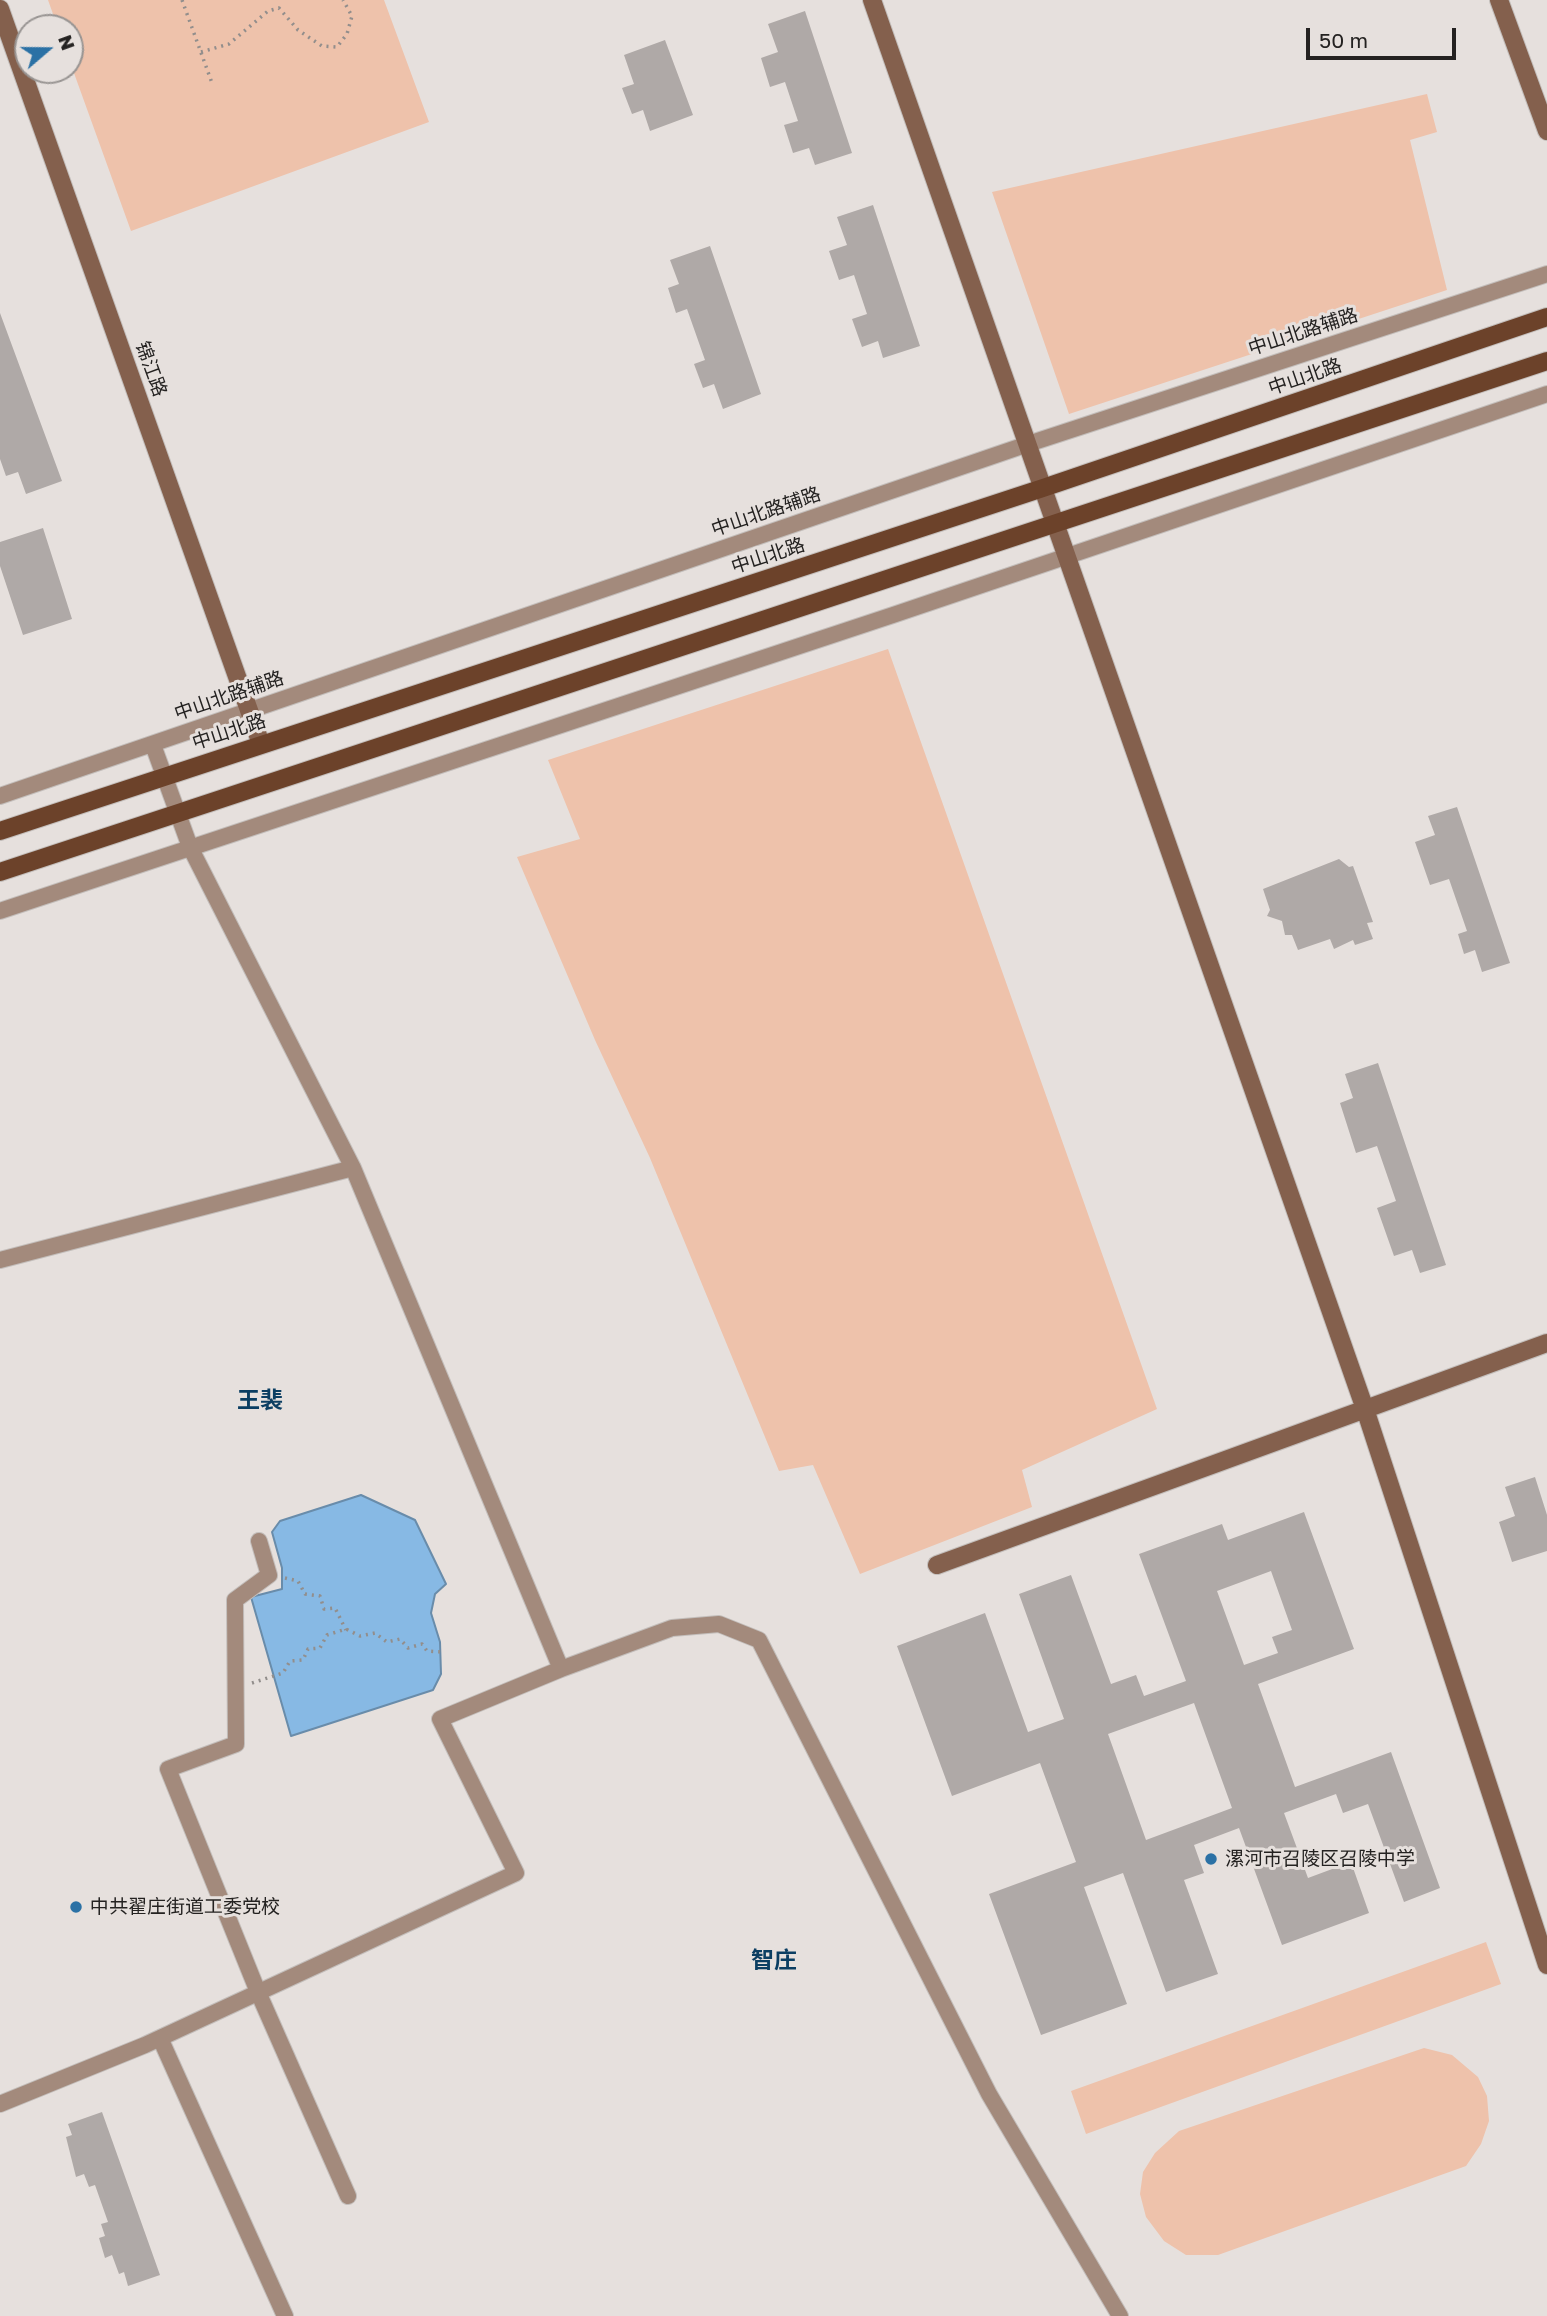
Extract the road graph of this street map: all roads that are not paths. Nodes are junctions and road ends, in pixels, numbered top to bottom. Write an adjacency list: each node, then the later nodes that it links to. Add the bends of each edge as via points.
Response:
1 (872, 0): 9 (street)
2 (1499, 0): 4 (street)
3 (0, 9): 13 (street, 锦江路)
4 (1547, 131)
5 (1547, 274): 9 (street, 中山北路辅路)
6 (1547, 317): 10 (main road, 中山北路)
7 (1547, 361): 11 (main road)
8 (1547, 394): 12 (street)
9 (1028, 444): 10 (street); 13 (street, 中山北路辅路)
10 (1043, 488): 11 (street); 14 (main road, 中山北路)
11 (1056, 523): 12 (street); 18 (main road)
12 (1067, 555): 20 (street); 26 (street)
13 (250, 711): 14 (street, 锦江路); 15 (street, 中山北路辅路)
14 (261, 744): 16 (main road, 中山北路)
15 (153, 745): 16 (street); 17 (street, 中山北路辅路)
16 (163, 775): 18 (street); 19 (main road, 中山北路)
17 (0, 796)
18 (177, 813): 20 (street); 21 (main road)
19 (0, 831)
20 (190, 847): 22 (street); 23 (street)
21 (0, 872)
22 (0, 911)
23 (353, 1168): 24 (street); 29 (street)
24 (0, 1261)
25 (1547, 1343): 26 (street)
26 (1364, 1409): 28 (street); 30 (street)
27 (259, 1541): 31 (street, via 269,1575 235,1600 236,1744 168,1769)
28 (937, 1565)
29 (562, 1669): 31 (street, via 440,1719 516,1873); 36 (street, via 673,1628 719,1624 759,1640 989,2094)
30 (1547, 1965)
31 (258, 1992): 32 (street); 34 (street)
32 (160, 2038): 33 (street); 35 (street)
33 (0, 2104)
34 (348, 2196)
35 (285, 2316)
36 (1121, 2316)

